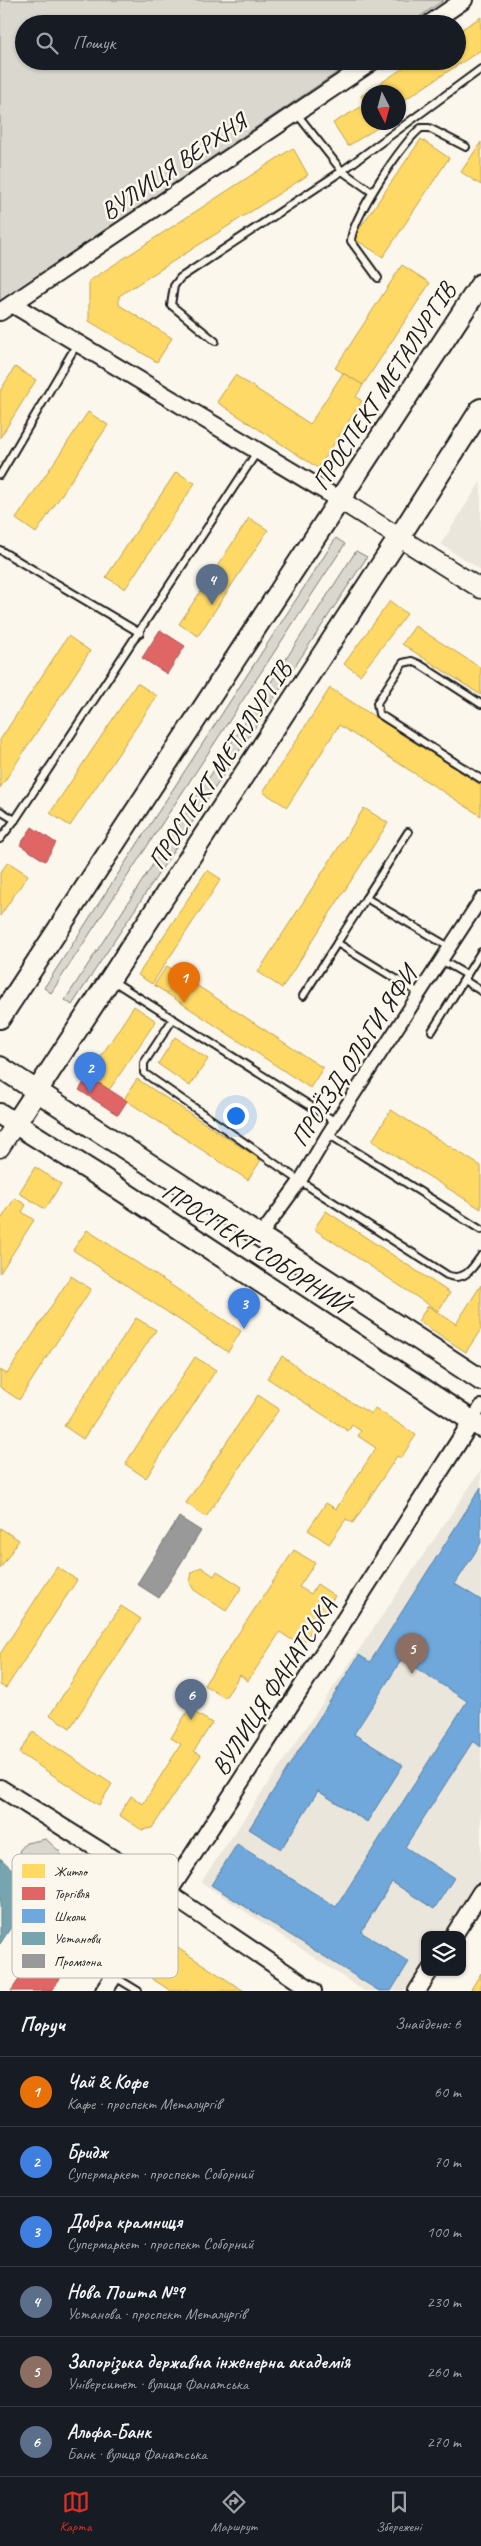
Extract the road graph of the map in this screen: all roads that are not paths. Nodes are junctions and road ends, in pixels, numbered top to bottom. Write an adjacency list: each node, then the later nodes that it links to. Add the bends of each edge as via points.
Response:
1 (464, 0): 2 (street)
2 (442, 15)
3 (481, 69): 7 (lane)
4 (360, 70): 5 (street, ВУЛИЦЯ ВЕРХНЯ)
5 (296, 113): 7 (lane); 11 (street, ВУЛИЦЯ ВЕРХНЯ)
6 (466, 147): 8 (lane, via 429,128 421,128)
7 (342, 171): 8 (lane); 12 (lane, via 180,278 174,286 171,305)
8 (372, 192): 9 (lane, via 354,224 351,241)
9 (378, 278)
10 (481, 284): 17 (main road, ПРОСПЕКТ МЕТАЛУРГІВ)
11 (6, 308): 13 (street)
12 (215, 341)
13 (78, 343): 15 (street); 16 (lane)
14 (481, 409): 18 (main road, ПРОСПЕКТ МЕТАЛУРГІВ)
15 (258, 451): 17 (street); 21 (lane)
16 (0, 475)
17 (340, 500): 18 (main road); 39 (main road, ПРОСПЕКТ МЕТАЛУРГІВ)
18 (400, 536): 20 (main road); 35 (main road, ПРОСПЕКТ МЕТАЛУРГІВ)
19 (0, 550): 21 (lane)
20 (481, 589)
21 (140, 633): 25 (lane)
22 (481, 704): 23 (lane, via 412,661 403,663 377,703 379,714)
23 (481, 779)
24 (0, 811): 25 (lane)
25 (15, 820): 27 (lane)
26 (408, 832): 28 (lane)
27 (0, 839)
28 (366, 898): 30 (lane); 31 (lane)
29 (481, 899): 31 (street, ПРОЇЗД ОЛЬГИ ЯФИ)
30 (337, 943): 37 (lane); 38 (lane)
31 (449, 947): 33 (street, ПРОЇЗД ОЛЬГИ ЯФИ)
32 (481, 952): 34 (lane)
33 (441, 960): 34 (lane); 37 (street, ПРОЇЗД ОЛЬГИ ЯФИ)
34 (465, 977): 36 (lane); 41 (lane)
35 (110, 979): 40 (lane); 43 (main road, ПРОСПЕКТ МЕТАЛУРГІВ)
36 (481, 991)
37 (420, 993): 45 (street, ПРОЇЗД ОЛЬГИ ЯФИ)
38 (303, 996)
39 (0, 1018)
40 (173, 1019): 45 (lane); 48 (lane, via 144,1064 144,1073)
41 (432, 1032)
42 (0, 1067): 43 (main road, ПРОСПЕКТ СОБОРНИЙ)
43 (36, 1092): 44 (main road, ПРОСПЕКТ МЕТАЛУРГІВ); 50 (main road, ПРОСПЕКТ СОБОРНИЙ)
44 (8, 1118): 47 (main road, ПРОСПЕКТ МЕТАЛУРГІВ); 53 (main road, ПРОСПЕКТ СОБОРНИЙ)
45 (336, 1122): 46 (street, ПРОЇЗД ОЛЬГИ ЯФИ)
46 (328, 1134): 48 (street, ПРОЇЗД ОЛЬГИ ЯФИ); 49 (lane)
47 (0, 1148)
48 (300, 1181): 50 (street, ПРОЇЗД ОЛЬГИ ЯФИ); 51 (lane, via 454,1278 469,1273)
49 (481, 1230)
50 (260, 1236): 52 (main road, ПРОСПЕКТ СОБОРНИЙ)
51 (481, 1256)
52 (481, 1380)
53 (478, 1418): 56 (street, ВУЛИЦЯ ФАНАТСЬКА)
54 (0, 1788): 55 (street)
55 (106, 1854)
56 (178, 1878)
57 (481, 1892): 59 (street)
58 (178, 1900): 65 (street)
59 (457, 1931)
60 (427, 1976): 66 (street)
61 (113, 1978): 63 (street, ВУЛИЦЯ ФАНАТСЬКА)
62 (117, 1978): 64 (lane)
63 (104, 1991)
64 (138, 1991)
65 (313, 1991)
66 (417, 1991)

